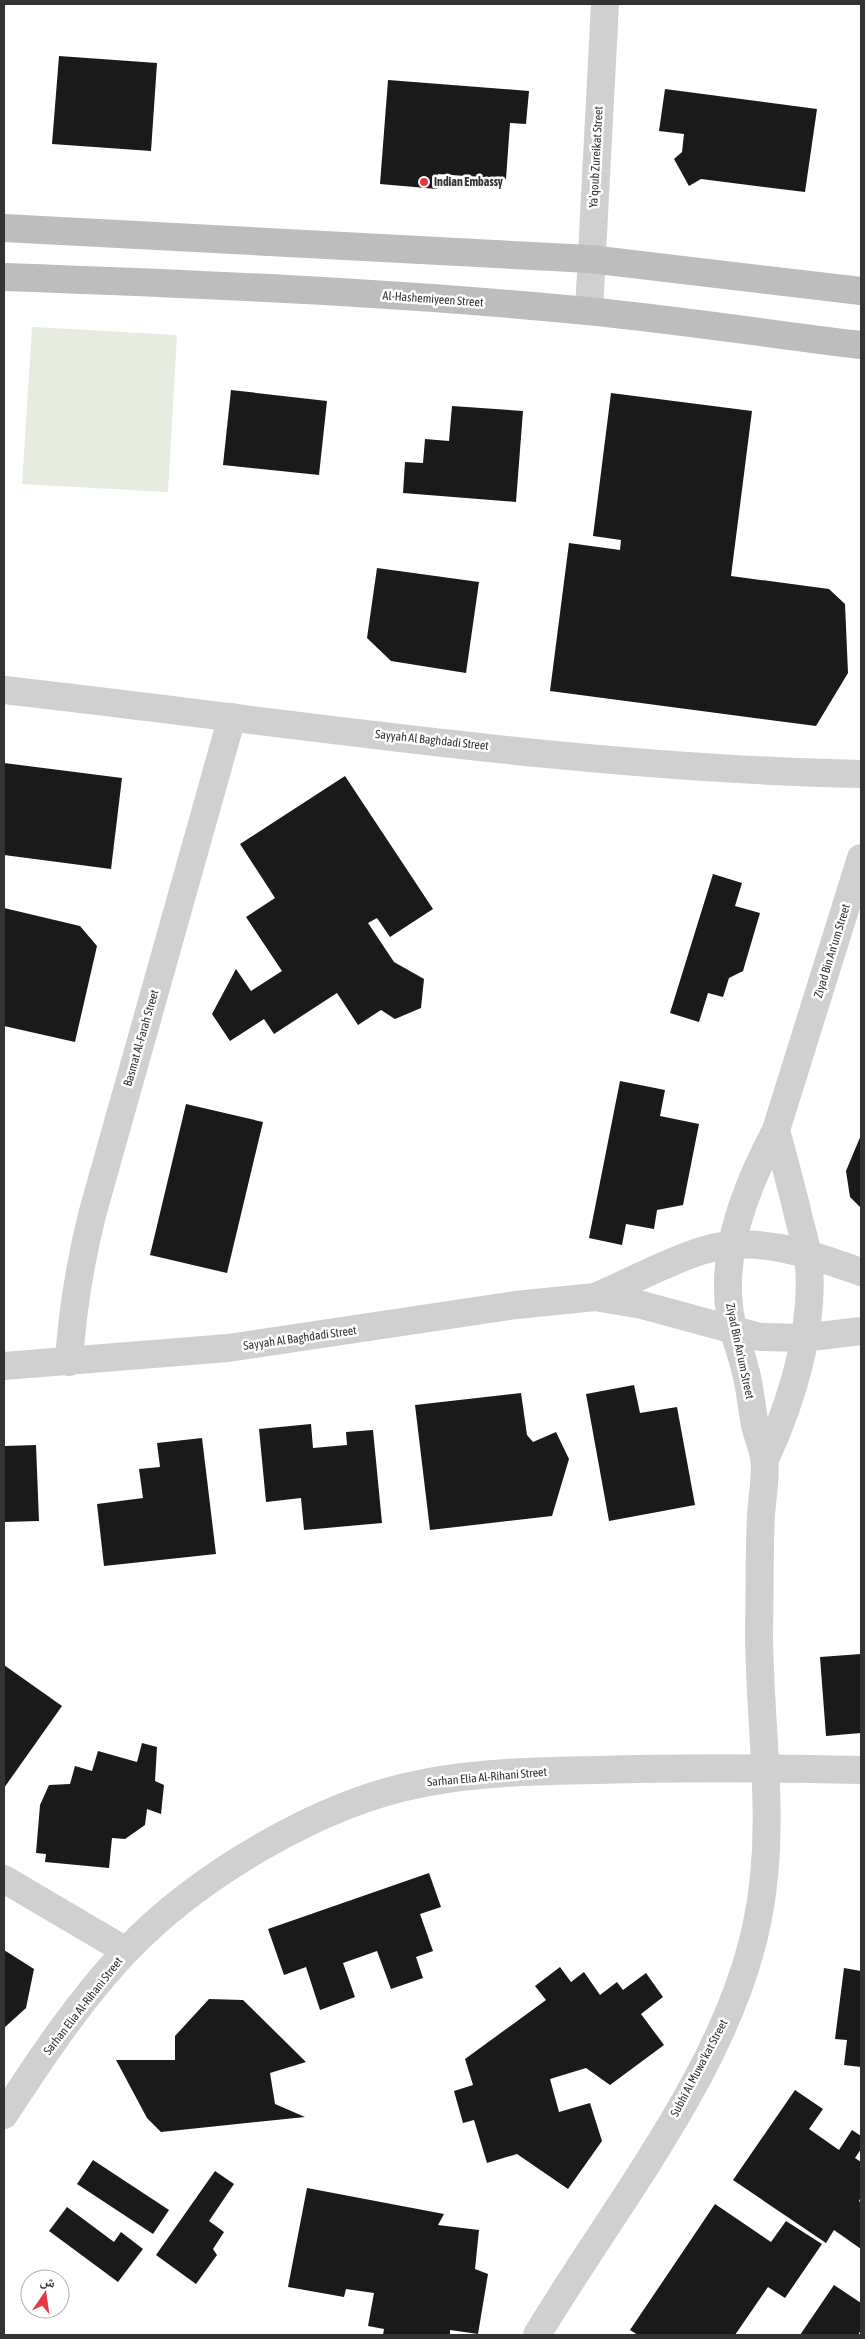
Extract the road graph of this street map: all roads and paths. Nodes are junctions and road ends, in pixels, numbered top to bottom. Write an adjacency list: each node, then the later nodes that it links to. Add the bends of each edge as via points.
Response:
1 (605, 4): 3 (street, Ya’qoub Zureikat Street)
2 (4, 228): 3 (main road)
3 (590, 259): 5 (main road); 6 (street, Ya’qoub Zureikat Street)
4 (4, 276): 6 (main road, Al-Hashemiyeen Street, via 251,288)
5 (861, 291)
6 (589, 311): 7 (main road, Al-Hashemiyeen Street)
7 (861, 345)
8 (4, 690): 9 (street, Sayyah Al Baghdadi Street)
9 (232, 717): 10 (street, Sayyah Al Baghdadi Street, via 596,758 727,769); 20 (street, Basmat Al-Farah Street, via 92,1215 78,1272)
10 (861, 774)
11 (861, 858): 12 (street, Ziyad Bin An'um Street)
12 (776, 1130): 13 (street, Ziyad Bin An'um Street, via 755,1170); 14 (street, Ziyad Bin An'um Street)
13 (732, 1246): 14 (street, Sayyah Al Baghdadi Street, via 770,1246); 16 (street, Sayyah Al Baghdadi Street, via 689,1256); 17 (street, Ziyad Bin An'um Street, via 728,1292)
14 (807, 1252): 15 (street, Sayyah Al Baghdadi Street); 19 (street, Ziyad Bin An'um Street, via 809,1292)
15 (861, 1272)
16 (595, 1297): 17 (street, Sayyah Al Baghdadi Street, via 642,1304); 20 (street, Sayyah Al Baghdadi Street, via 516,1305 228,1348)
17 (733, 1330): 19 (street, Sayyah Al Baghdadi Street, via 771,1338); 22 (street, Ziyad Bin An'um Street)
18 (861, 1331): 19 (street, Sayyah Al Baghdadi Street)
19 (803, 1338): 22 (street, Ziyad Bin An'um Street, via 786,1406)
20 (69, 1362): 21 (street, Sayyah Al Baghdadi Street)
21 (4, 1366)
22 (765, 1459): 23 (street, Ziyad Bin An'um Street, via 760,1636)
23 (767, 1768): 24 (street, Sarhan Elia Al-Rihani Street); 26 (street, Sarhan Elia Al-Rihani Street, via 644,1768 485,1775 423,1783 327,1813 276,1840 204,1884); 28 (street, Subhi Al Muwa'kat Street, via 766,1870 758,1920 735,1996 713,2046 656,2149)
24 (861, 1770)
25 (4, 1879): 26 (street)
26 (126, 1951): 27 (street, Sarhan Elia Al-Rihani Street, via 72,2016)
27 (4, 2115)
28 (537, 2335)

